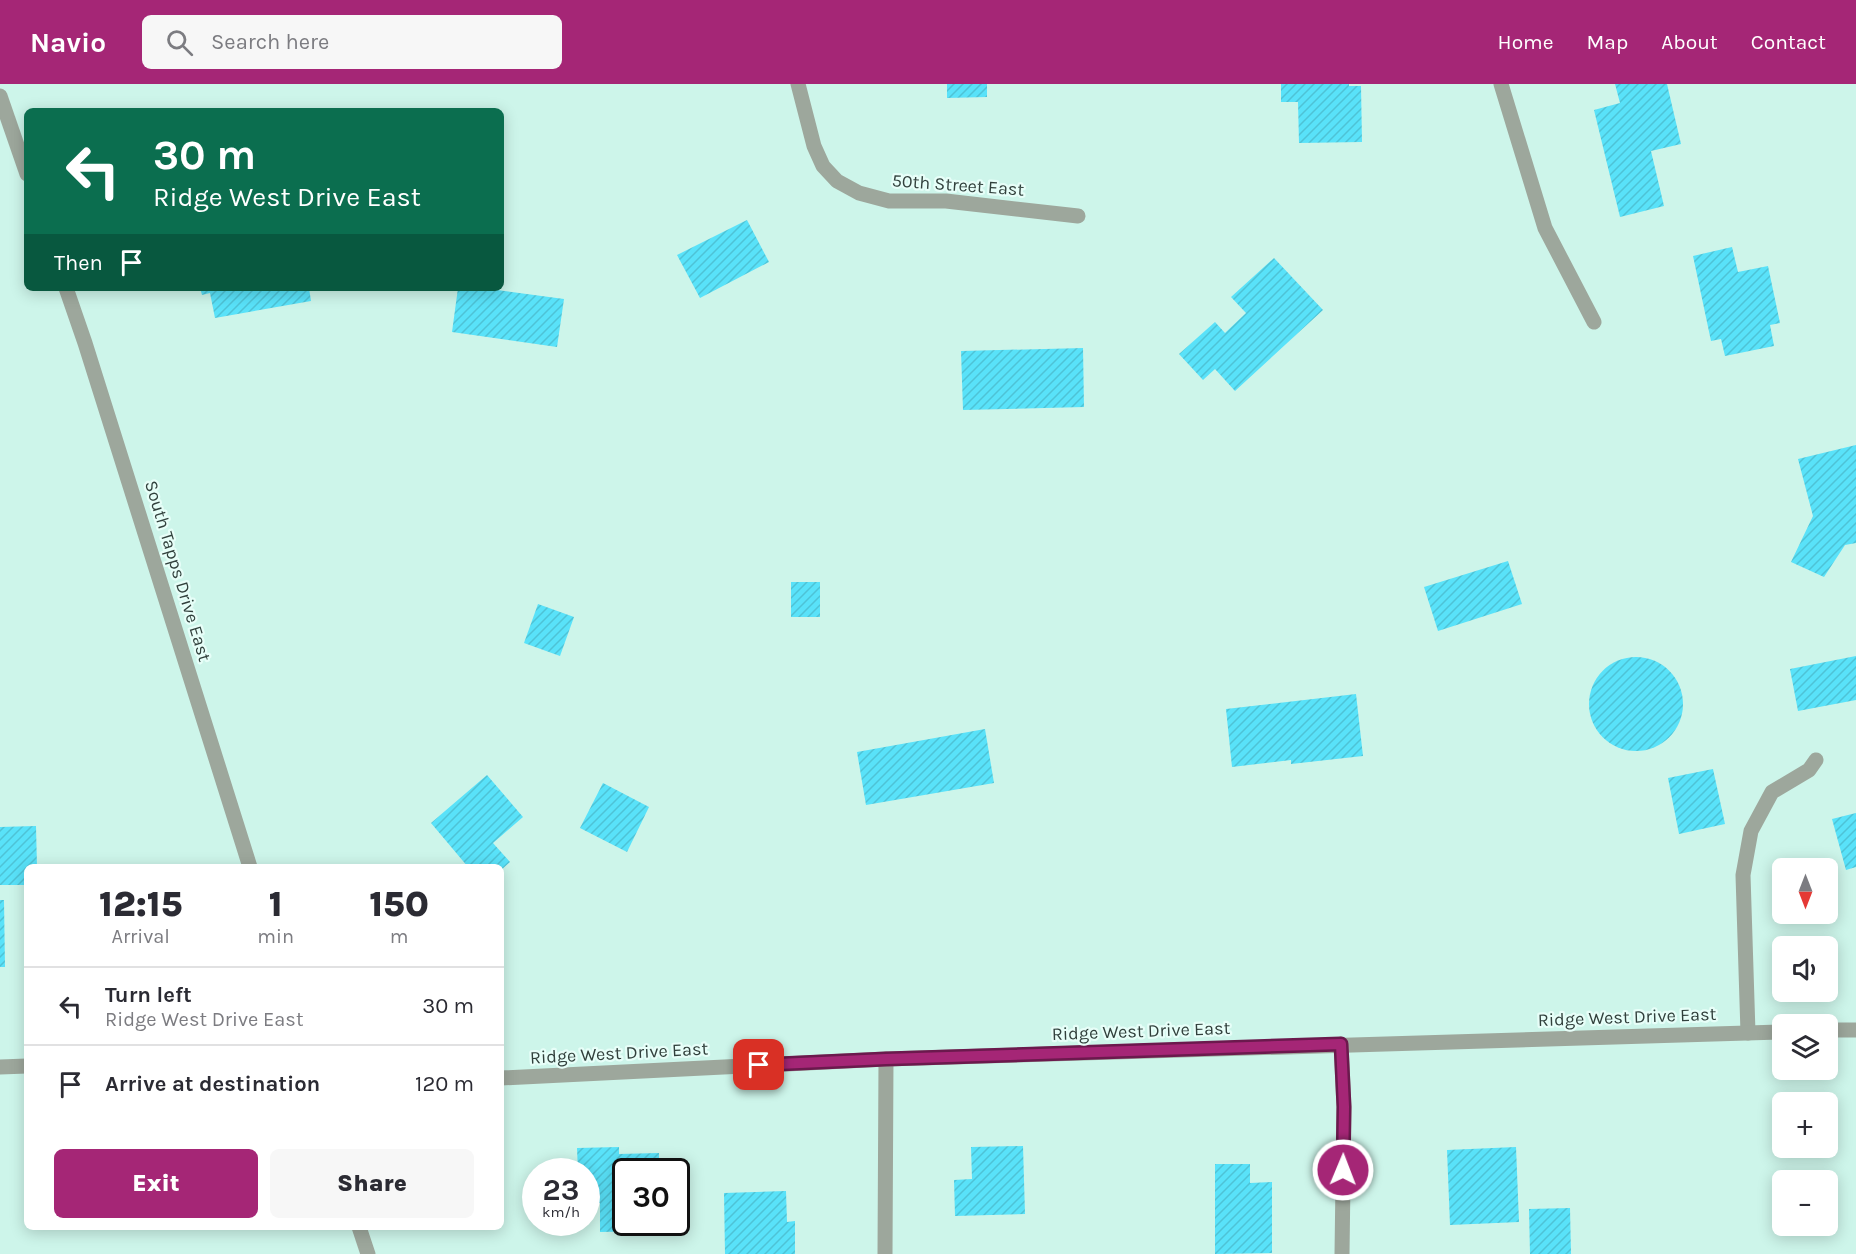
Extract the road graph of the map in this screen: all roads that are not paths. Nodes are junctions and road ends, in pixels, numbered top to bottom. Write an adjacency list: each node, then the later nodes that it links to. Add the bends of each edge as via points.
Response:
1 (798, 84): 5 (street, 50th Street East, via 823,166 837,181 859,193 889,201 946,201)
2 (1501, 84): 7 (street, via 1545,228)
3 (0, 96): 4 (street)
4 (24, 165)
5 (1078, 216)
6 (67, 291): 9 (street, South Tapps Drive East)
7 (1594, 322)
8 (1816, 760): 13 (street, via 1809,771 1772,792 1751,831 1743,875)
9 (249, 864)
10 (1838, 1030): 11 (street)
11 (1856, 1030)
12 (1772, 1032): 13 (street, Ridge West Drive East)
13 (1748, 1033): 14 (street, Ridge West Drive East)
14 (1341, 1044): 15 (street, Ridge West Drive East); 22 (street)
15 (886, 1059): 18 (street, Ridge West Drive East); 21 (street)
16 (24, 1066): 17 (street)
17 (0, 1067)
18 (504, 1078)
19 (360, 1230): 20 (street)
20 (368, 1254)
21 (885, 1254)
22 (1342, 1254)

